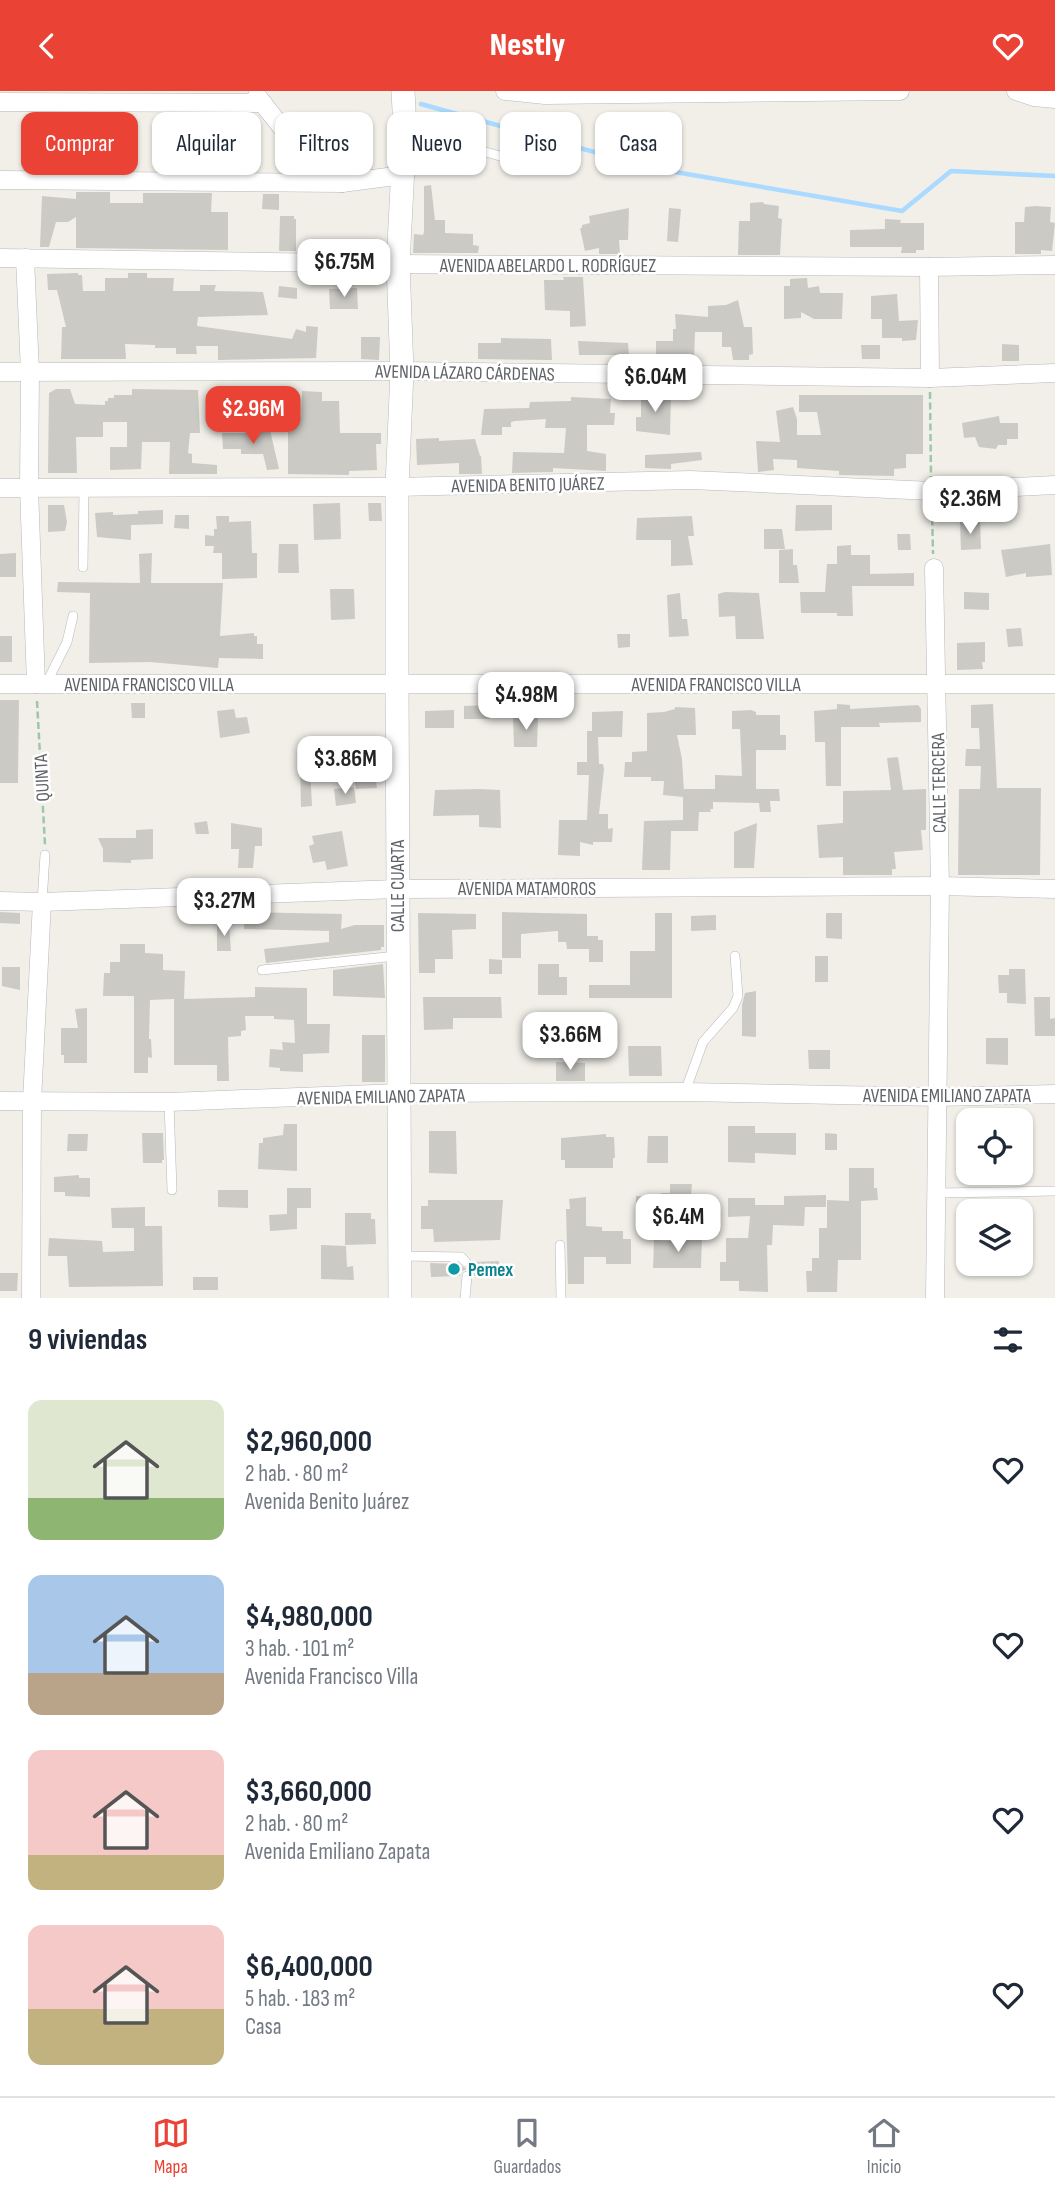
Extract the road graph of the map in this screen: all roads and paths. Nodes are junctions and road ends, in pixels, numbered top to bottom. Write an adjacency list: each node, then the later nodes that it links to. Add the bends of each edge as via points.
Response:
1 (403, 91): 9 (street, CALLE CUARTA)
2 (505, 91): 3 (street, via 545,95)
3 (888, 91): 4 (street)
4 (900, 91)
5 (1017, 91): 7 (street)
6 (258, 97): 8 (street); 12 (street, via 312,161)
7 (1055, 99)
8 (0, 102)
9 (404, 112)
10 (402, 175): 12 (street); 15 (street, CALLE CUARTA)
11 (0, 180): 12 (street)
12 (342, 183)
13 (0, 258): 14 (street, AVENIDA ABELARDO L. RODRÍGUEZ)
14 (26, 258): 15 (street, AVENIDA ABELARDO L. RODRÍGUEZ); 20 (street)
15 (398, 264): 17 (street, AVENIDA ABELARDO L. RODRÍGUEZ); 18 (street, CALLE CUARTA)
16 (1055, 265): 17 (street, AVENIDA ABELARDO L. RODRÍGUEZ)
17 (929, 267): 22 (street)
18 (402, 371): 20 (street, AVENIDA LÁZARO CÁRDENAS); 22 (street, AVENIDA LÁZARO CÁRDENAS); 24 (street, CALLE CUARTA)
19 (0, 372): 20 (street, AVENIDA LÁZARO CÁRDENAS)
20 (30, 372): 26 (street)
21 (1055, 373): 22 (street, AVENIDA LÁZARO CÁRDENAS)
22 (930, 378): 28 (path)
23 (1055, 485): 28 (street, AVENIDA BENITO JUÁREZ)
24 (397, 487): 27 (street, AVENIDA BENITO JUÁREZ); 28 (street, AVENIDA BENITO JUÁREZ, via 691,480); 34 (street, CALLE CUARTA)
25 (0, 488): 26 (street, AVENIDA BENITO JUÁREZ)
26 (29, 488): 27 (street, AVENIDA BENITO JUÁREZ); 33 (street)
27 (84, 488): 29 (lane)
28 (932, 491): 30 (path)
29 (83, 567)
30 (934, 568): 35 (street, CALLE TERCERA)
31 (73, 616): 33 (lane, via 67,642)
32 (0, 684): 33 (street, AVENIDA FRANCISCO VILLA)
33 (41, 684): 34 (street, AVENIDA FRANCISCO VILLA); 37 (path, QUINTA)
34 (397, 684): 35 (street, AVENIDA FRANCISCO VILLA); 39 (street, CALLE CUARTA)
35 (936, 684): 36 (street, AVENIDA FRANCISCO VILLA); 38 (street, CALLE TERCERA)
36 (1055, 684)
37 (45, 855): 42 (lane)
38 (940, 886): 39 (street, AVENIDA MATAMOROS); 40 (street, AVENIDA MATAMOROS); 49 (street, CALLE TERCERA)
39 (397, 889): 42 (street, AVENIDA MATAMOROS); 43 (street, CALLE CUARTA)
40 (1055, 889)
41 (0, 901): 42 (street, AVENIDA MATAMOROS)
42 (42, 902): 51 (street)
43 (397, 956): 45 (lane); 47 (street, CALLE CUARTA)
44 (735, 956): 46 (lane, via 738,996 703,1042)
45 (262, 970)
46 (685, 1092): 47 (street, AVENIDA EMILIANO ZAPATA); 49 (street, AVENIDA EMILIANO ZAPATA)
47 (400, 1093): 52 (street, AVENIDA EMILIANO ZAPATA); 57 (street, CALLE CUARTA)
48 (1055, 1094): 49 (street, AVENIDA EMILIANO ZAPATA)
49 (939, 1097): 55 (street, CALLE TERCERA)
50 (0, 1101): 51 (street, AVENIDA EMILIANO ZAPATA)
51 (32, 1101): 52 (street, AVENIDA EMILIANO ZAPATA); 60 (street)
52 (169, 1102): 53 (lane)
53 (172, 1190)
54 (1055, 1191): 55 (lane)
55 (937, 1193): 64 (street, CALLE TERCERA)
56 (560, 1245): 63 (lane)
57 (400, 1256): 58 (lane, via 461,1257); 61 (street, CALLE CUARTA)
58 (466, 1262)
59 (467, 1276): 62 (lane)
60 (31, 1298)
61 (400, 1298)
62 (465, 1298)
63 (561, 1298)
64 (935, 1298)

